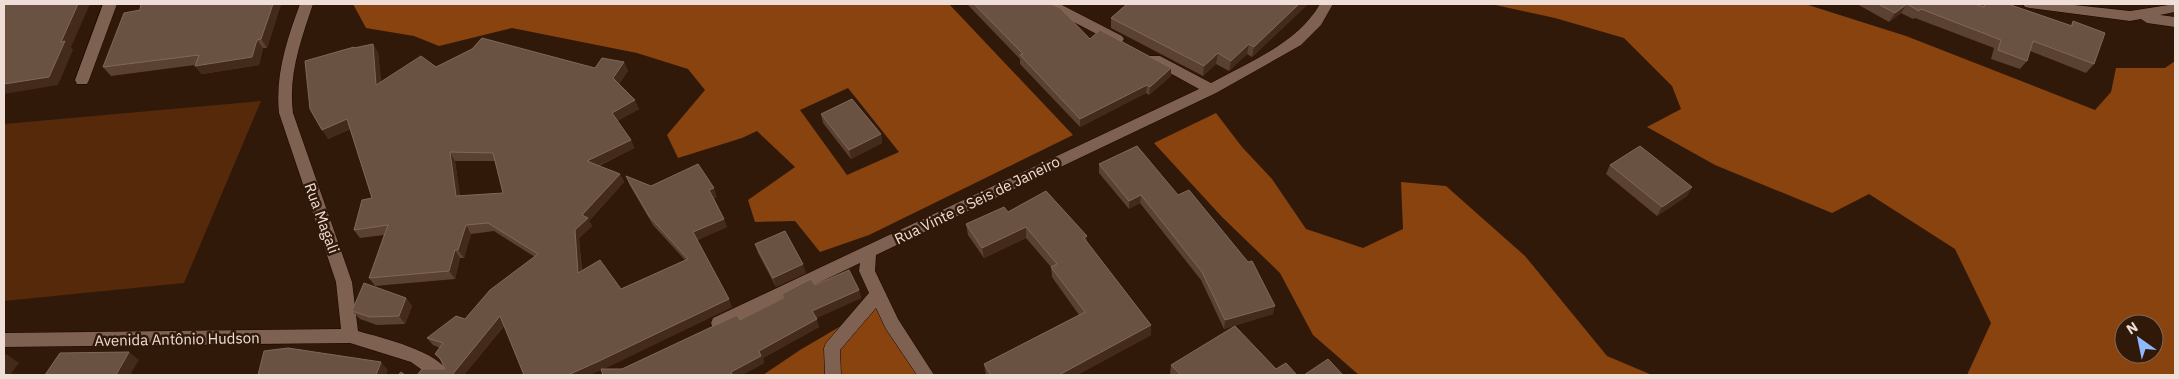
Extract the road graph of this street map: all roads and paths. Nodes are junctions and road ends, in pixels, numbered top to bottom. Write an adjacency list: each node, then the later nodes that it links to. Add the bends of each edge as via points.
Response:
1 (110, 4): 11 (street)
2 (306, 4): 16 (street, Rua Magali, via 290,51 284,96 286,113 344,282)
3 (1050, 4): 9 (street)
4 (1326, 4): 12 (street, Rua Vinte e Seis de Janeiro, via 1316,22 1296,42)
5 (2030, 4): 7 (street)
6 (2175, 8): 7 (street)
7 (2130, 16): 8 (street)
8 (2175, 22)
9 (1126, 44)
10 (1143, 53): 12 (street)
11 (82, 80)
12 (1211, 89): 13 (street, Rua Vinte e Seis de Janeiro)
13 (869, 252): 14 (street, via 867,271); 15 (street, Rua Vinte e Seis de Janeiro)
14 (878, 294): 19 (street, via 832,348); 20 (street, via 892,324)
15 (708, 328)
16 (350, 336): 17 (street, Avenida Antônio Hudson, via 67,347); 18 (street, via 416,356)
17 (4, 340)
18 (442, 375)
19 (832, 375)
20 (926, 375)

